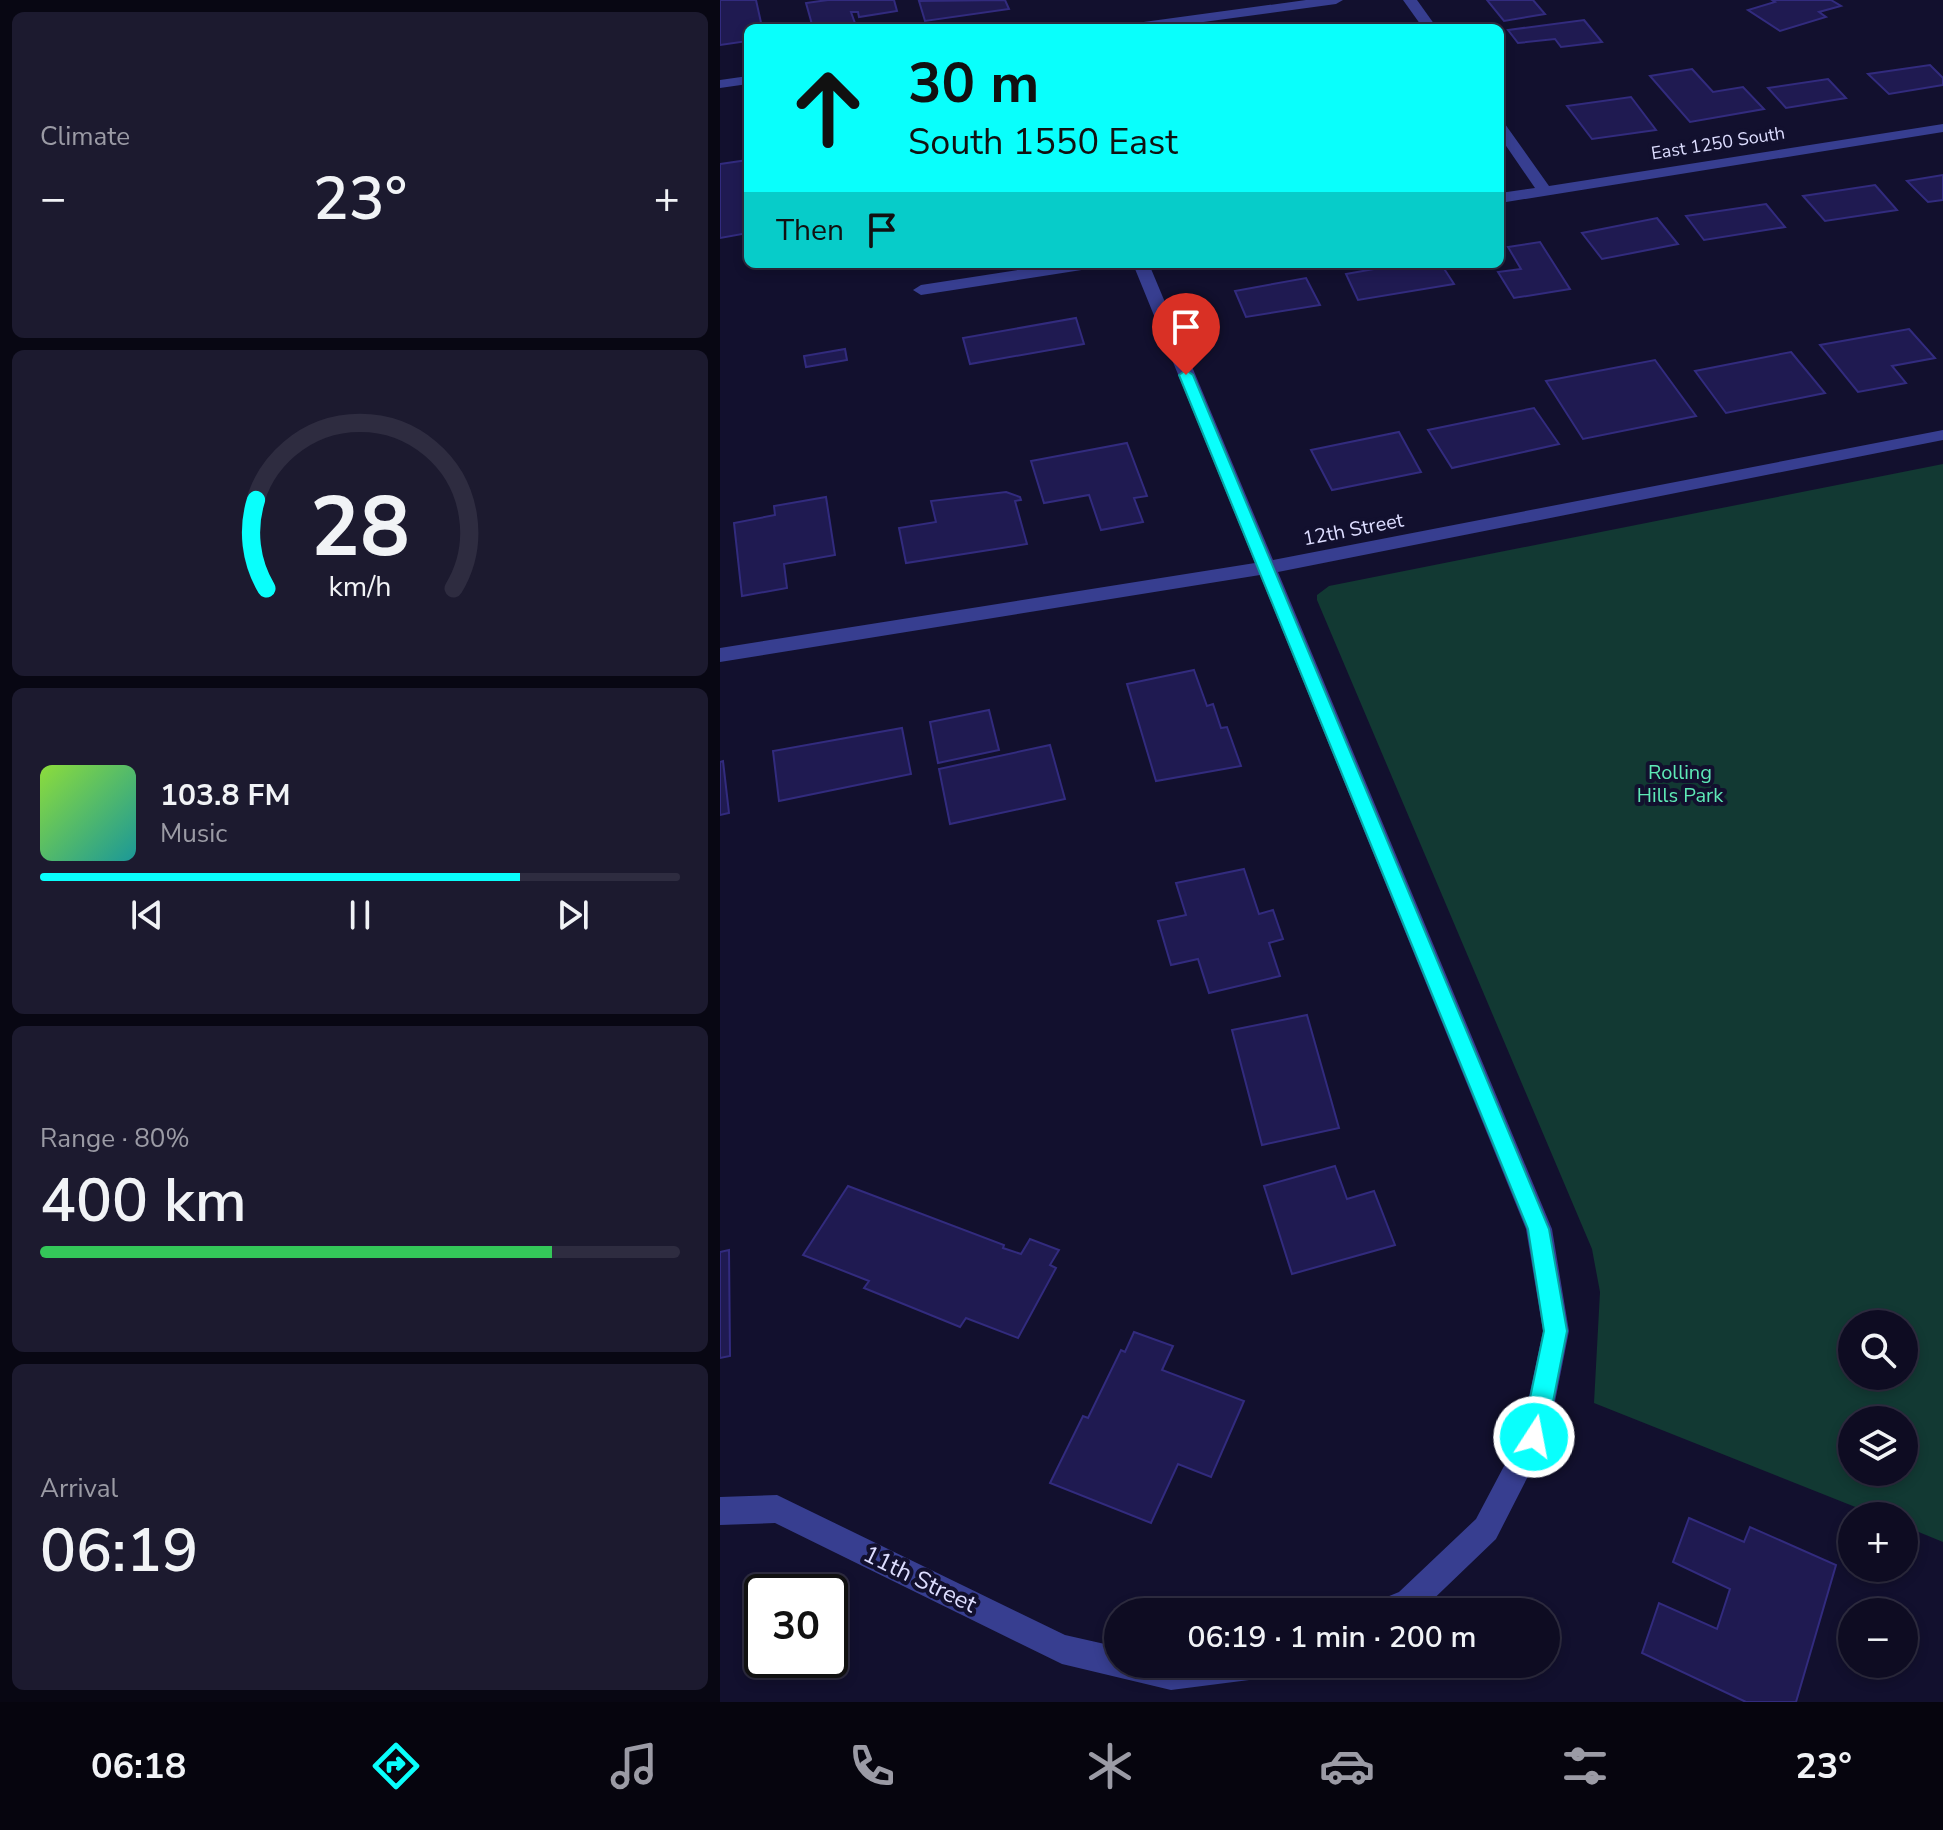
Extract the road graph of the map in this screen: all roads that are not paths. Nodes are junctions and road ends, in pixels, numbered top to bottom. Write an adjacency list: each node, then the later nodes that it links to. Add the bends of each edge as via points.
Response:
1 (1336, 0): 3 (street)
2 (1410, 0): 4 (street)
3 (1159, 24)
4 (1427, 24)
5 (744, 81): 6 (street)
6 (720, 84)
7 (1943, 128): 9 (street, East 1250 South)
8 (1504, 133): 9 (street)
9 (1545, 191): 10 (street, East 1250 South)
10 (1504, 197)
11 (1062, 268): 13 (street)
12 (1143, 268): 15 (street)
13 (921, 290)
14 (1943, 435): 15 (street, 12th Street)
15 (1266, 568): 16 (street, 12th Street); 18 (street, via 1539,1229 1556,1331 1534,1437 1486,1529)
16 (720, 655)
17 (720, 1511): 19 (street, 11th Street, via 777,1509 1062,1649)
18 (1413, 1598)
19 (1104, 1659)

